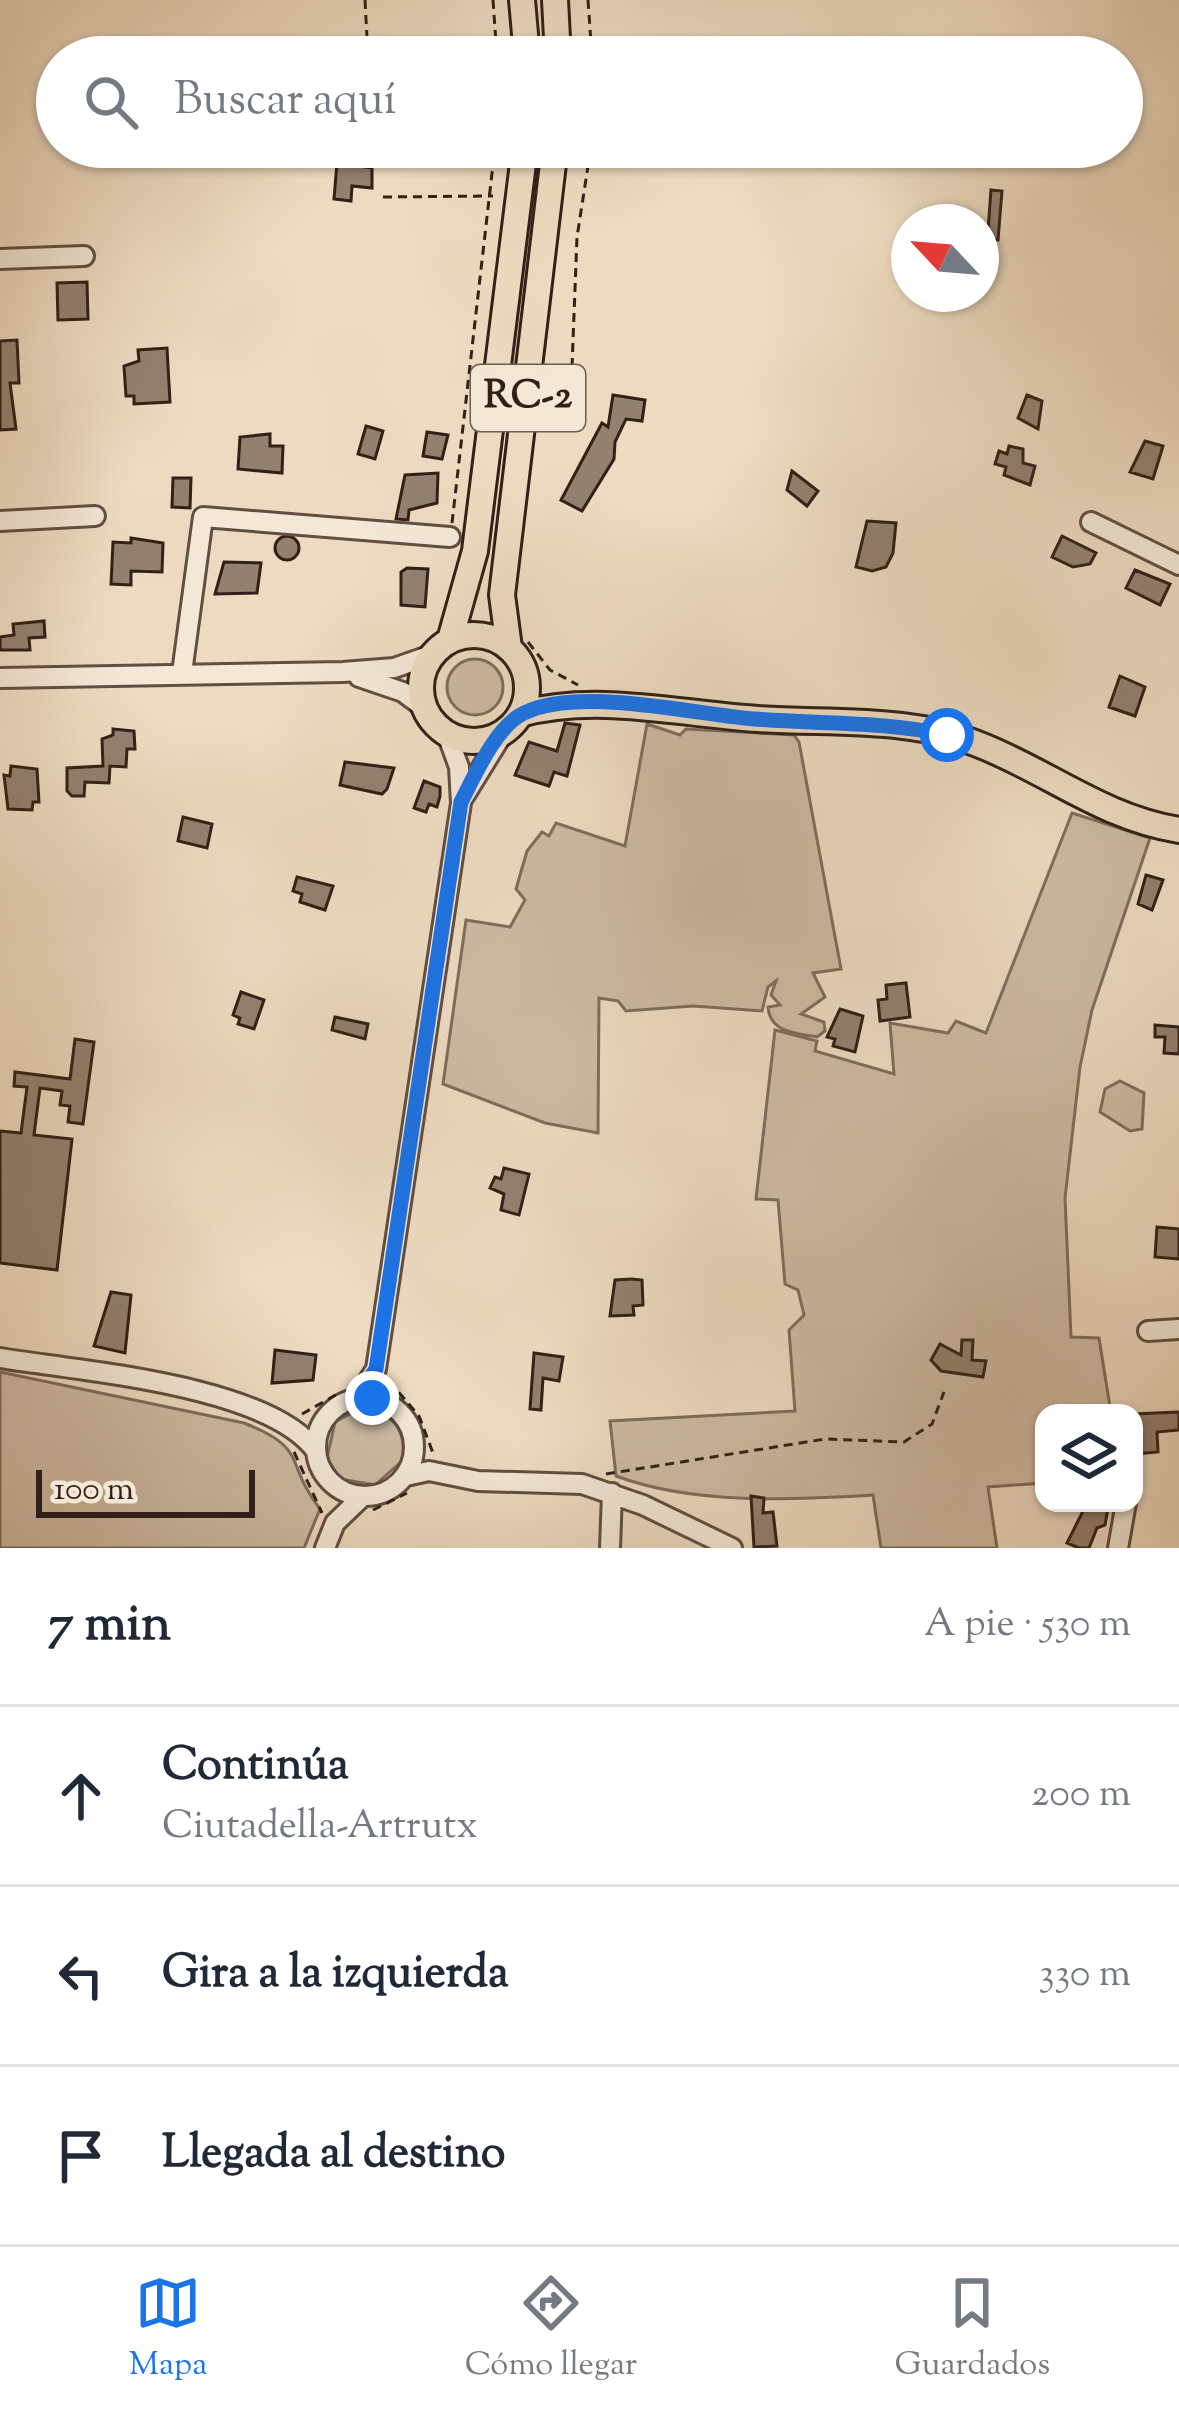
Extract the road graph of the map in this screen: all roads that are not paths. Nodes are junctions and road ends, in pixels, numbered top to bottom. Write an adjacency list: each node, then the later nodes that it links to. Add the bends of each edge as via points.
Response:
1 (522, 0): 3 (main road)
2 (555, 0): 4 (main road)
3 (525, 36)
4 (557, 36)
5 (522, 168): 14 (main road, RC-2, via 475,551)
6 (553, 168): 15 (main road, RC-2, via 502,595)
7 (84, 256): 8 (street)
8 (0, 259)
9 (95, 516): 10 (street)
10 (0, 521)
11 (1091, 522): 13 (street)
12 (449, 537): 17 (street, via 203,517)
13 (1179, 566)
14 (442, 647): 15 (main road, via 481,635); 16 (street, via 394,668); 20 (main road, RC-2, via 422,676)
15 (517, 648): 19 (main road, via 558,688); 21 (main road, RC-2, via 526,686)
16 (343, 672): 17 (street); 20 (street, via 390,686)
17 (182, 673): 18 (street)
18 (0, 678)
19 (599, 697): 21 (main road); 24 (main road, via 910,727 984,746 1090,804)
20 (426, 709): 22 (main road)
21 (512, 722): 22 (main road, via 477,740); 23 (street)
22 (448, 734): 23 (street)
23 (461, 802): 28 (street)
24 (1179, 830)
25 (1179, 1329): 26 (street)
26 (1148, 1331)
27 (0, 1358): 32 (street, via 184,1388)
28 (382, 1371): 29 (street); 30 (street)
29 (353, 1393): 30 (street); 31 (street)
30 (388, 1403): 33 (street)
31 (331, 1412): 32 (street); 34 (street)
32 (288, 1416): 34 (street)
33 (415, 1444): 35 (street); 36 (street)
34 (316, 1451): 37 (street)
35 (447, 1467): 36 (street); 38 (street, via 478,1481)
36 (406, 1476): 39 (street)
37 (329, 1482): 39 (street); 41 (street)
38 (608, 1484): 43 (street); 44 (street)
39 (362, 1497): 41 (street)
40 (1124, 1512): 45 (street)
41 (328, 1520): 42 (street)
42 (325, 1548)
43 (610, 1548)
44 (732, 1548)
45 (1118, 1548)

